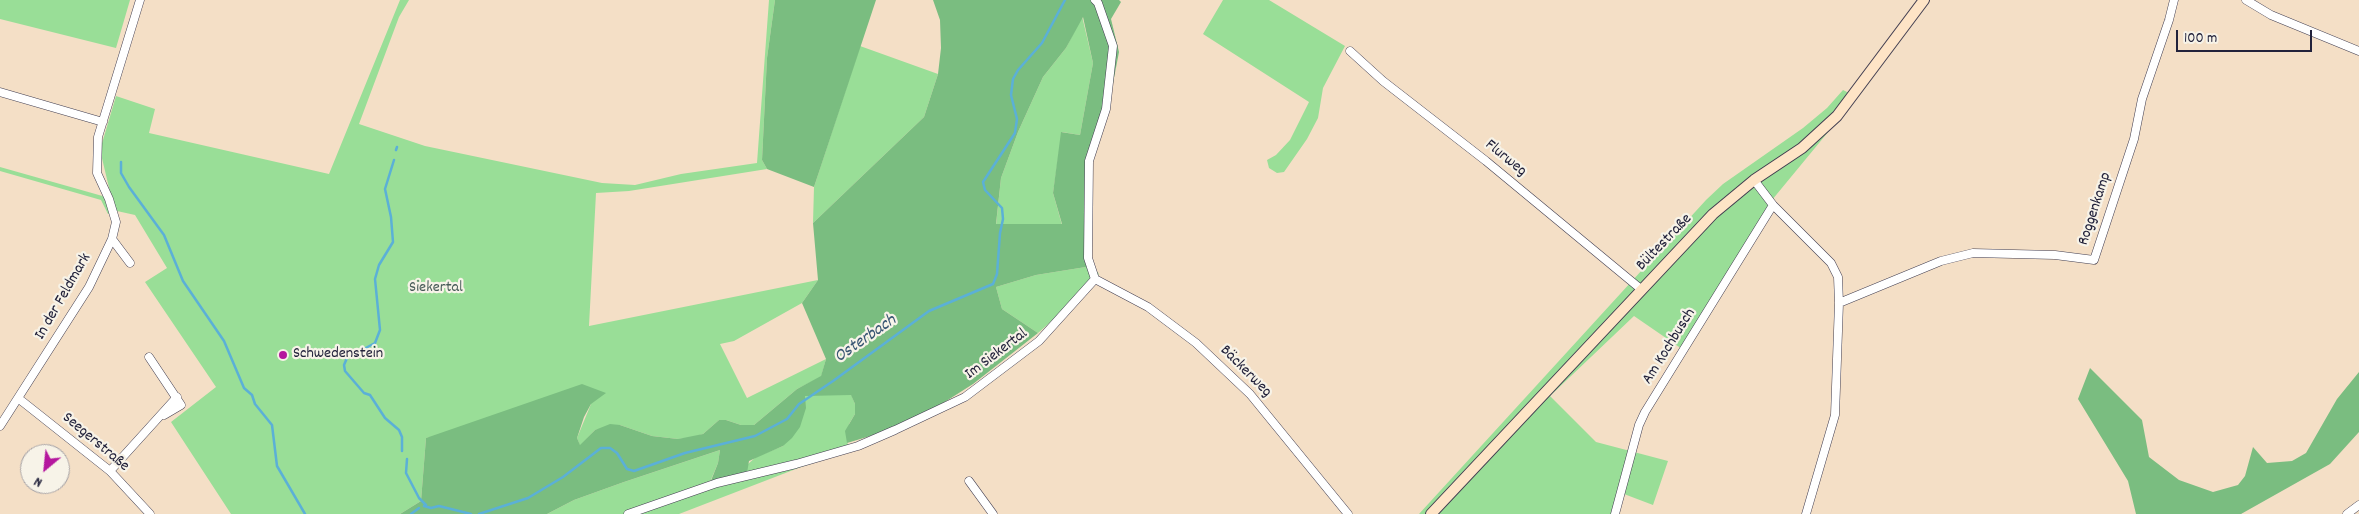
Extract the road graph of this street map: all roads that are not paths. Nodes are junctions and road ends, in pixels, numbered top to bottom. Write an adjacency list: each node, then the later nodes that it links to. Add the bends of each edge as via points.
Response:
1 (140, 0): 9 (street, In der Feldmark)
2 (1924, 0): 10 (street, Bültestraße, via 1837,116 1802,148)
3 (2174, 0): 16 (street, Roggenkamp, via 2142,99 2134,139 2094,260 2055,255 1973,253 1941,261)
4 (2246, 0): 7 (street, via 2271,15)
5 (1097, 1): 14 (street, via 1113,46 1106,109 1089,161 1088,258)
6 (1350, 51): 15 (street, Flurweg)
7 (2359, 51)
8 (0, 92): 9 (street)
9 (103, 122): 12 (street, In der Feldmark, via 97,146 97,173 116,222)
10 (1754, 180): 11 (street); 15 (street, Bültestraße, via 1713,214)
11 (1774, 205): 16 (street, via 1831,263 1838,277); 28 (street, Am Kochbusch, via 1645,412)
12 (112, 239): 13 (street); 18 (street, In der Feldmark, via 90,287)
13 (130, 263)
14 (1095, 279): 24 (street, Im Siekertal, via 1039,340 964,397 858,446 717,483); 26 (street, Bäckerweg, via 1148,307 1196,343 1250,394)
15 (1642, 290): 27 (street, Bültestraße)
16 (1839, 303): 29 (street, via 1835,415)
17 (149, 357): 20 (street, via 177,397)
18 (18, 398): 19 (street, In der Feldmark); 20 (street, Seegerstraße)
19 (0, 426)
20 (110, 471): 23 (street, Seegerstraße)
21 (969, 481): 25 (street)
22 (2359, 505): 30 (street)
23 (150, 514)
24 (628, 514)
25 (993, 514)
26 (1348, 514)
27 (1431, 514)
28 (1614, 514)
29 (1806, 514)
30 (2347, 514)

